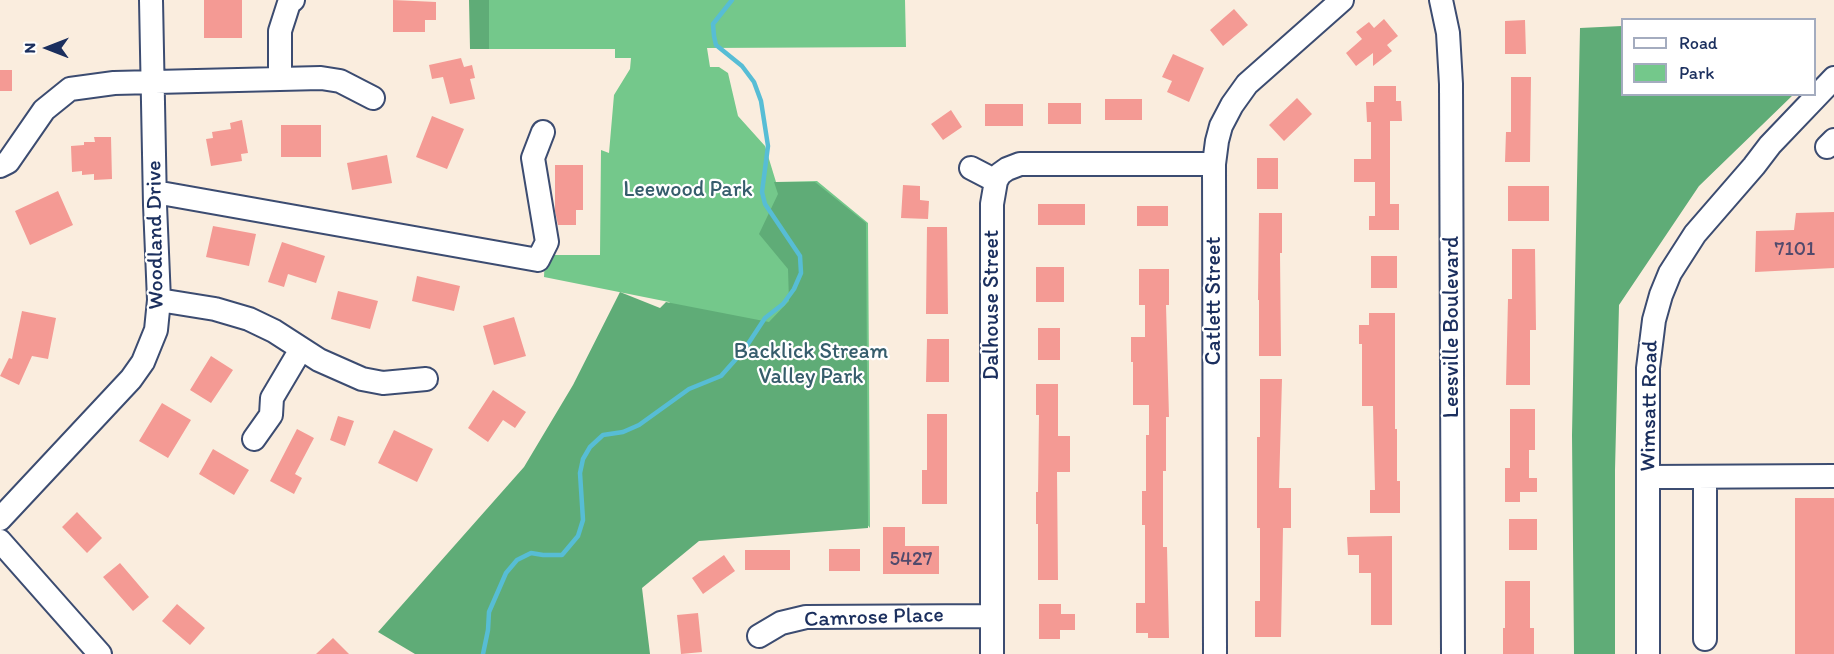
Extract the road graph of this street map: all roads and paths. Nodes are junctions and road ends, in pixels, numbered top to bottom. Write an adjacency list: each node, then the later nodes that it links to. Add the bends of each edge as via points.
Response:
1 (151, 0): 7 (street, Woodland Drive)
2 (293, 0): 6 (street, via 280,32)
3 (1342, 0): 10 (street, Catlett Street, via 1246,84 1221,126)
4 (1441, 0): 30 (street, Leesville Boulevard, via 1448,33 1451,84)
5 (1834, 78): 20 (street, Wimsatt Road, via 1770,145 1695,234 1670,273 1650,344)
6 (280, 79): 7 (street); 8 (street, via 340,81)
7 (153, 82): 11 (street, via 70,89 44,110 8,162); 14 (street, Woodland Drive)
8 (374, 98)
9 (543, 132): 14 (street, via 533,158 547,242 538,260)
10 (1214, 164): 13 (street, via 1020,165 1007,169); 29 (street, Catlett Street)
11 (0, 166)
12 (971, 168): 13 (street)
13 (996, 181): 24 (street, Dalhouse Street, via 992,204)
14 (155, 192): 15 (street, Woodland Drive)
15 (159, 300): 16 (street, via 249,319); 22 (street, Woodland Drive, via 151,345 131,379)
16 (301, 349): 17 (street, via 371,382); 18 (street, via 272,399 271,415)
17 (426, 379)
18 (254, 439)
19 (1834, 476): 21 (street)
20 (1648, 477): 21 (street); 31 (street, Wimsatt Road)
21 (1705, 477): 26 (street)
22 (0, 519)
23 (0, 541): 27 (street)
24 (992, 616): 25 (street, Camrose Place, via 806,617 781,623); 28 (street, Dalhouse Street)
25 (759, 636)
26 (1705, 639)
27 (100, 654)
28 (992, 654)
29 (1215, 654)
30 (1453, 654)
31 (1648, 654)

